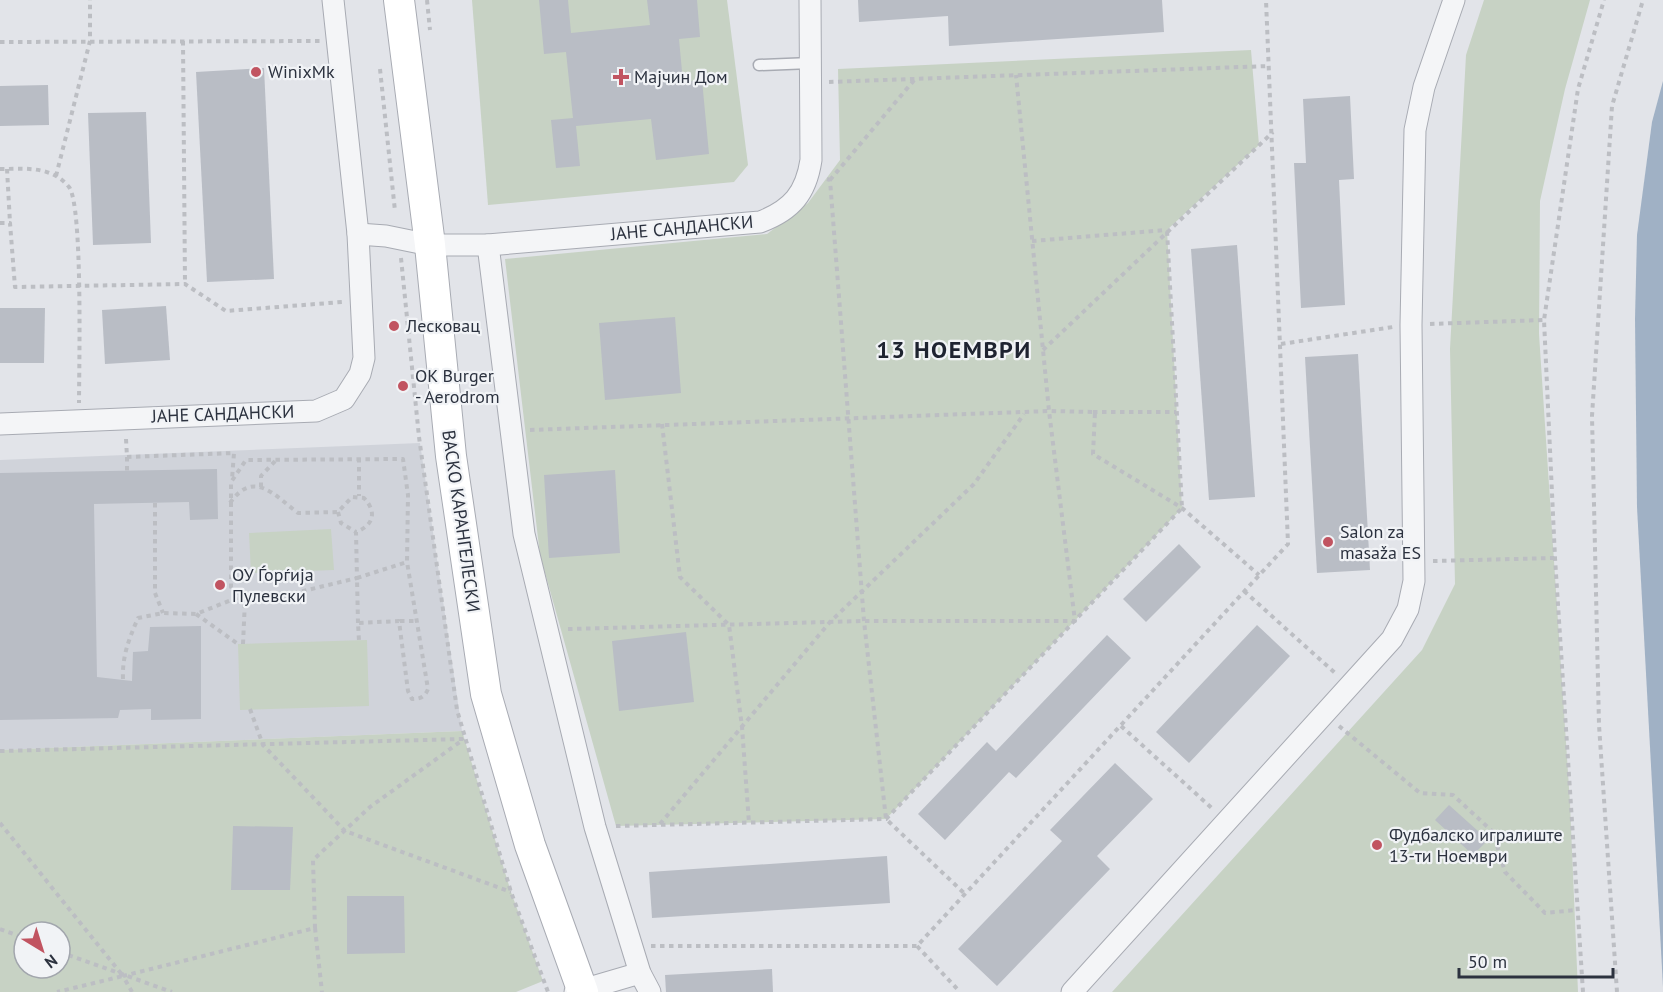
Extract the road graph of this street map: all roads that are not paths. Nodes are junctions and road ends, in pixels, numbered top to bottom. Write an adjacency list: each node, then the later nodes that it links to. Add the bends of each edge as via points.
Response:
1 (333, 0): 7 (street, ЈАНЕ САНДАНСКИ)
2 (399, 0): 8 (street, ВАСКО КАРАНГЕЛЕСКИ)
3 (810, 0): 6 (street, ЈАНЕ САНДАНСКИ)
4 (1454, 0): 13 (street, via 1424,87 1415,130 1411,325 1414,581 1408,609 1392,639)
5 (759, 65): 6 (lane)
6 (811, 73): 9 (street, ЈАНЕ САНДАНСКИ, via 808,177 799,199 784,212 760,222)
7 (358, 234): 8 (street, ЈАНЕ САНДАНСКИ); 10 (street, ЈАНЕ САНДАНСКИ, via 364,358 360,374 344,399 316,411)
8 (430, 245): 9 (street, ЈАНЕ САНДАНСКИ); 12 (street, ВАСКО КАРАНГЕЛЕСКИ, via 451,456 486,694 530,845)
9 (488, 245): 11 (street, via 524,534 595,826)
10 (0, 423)
11 (645, 983): 12 (street)
12 (580, 991)
13 (1072, 992)

